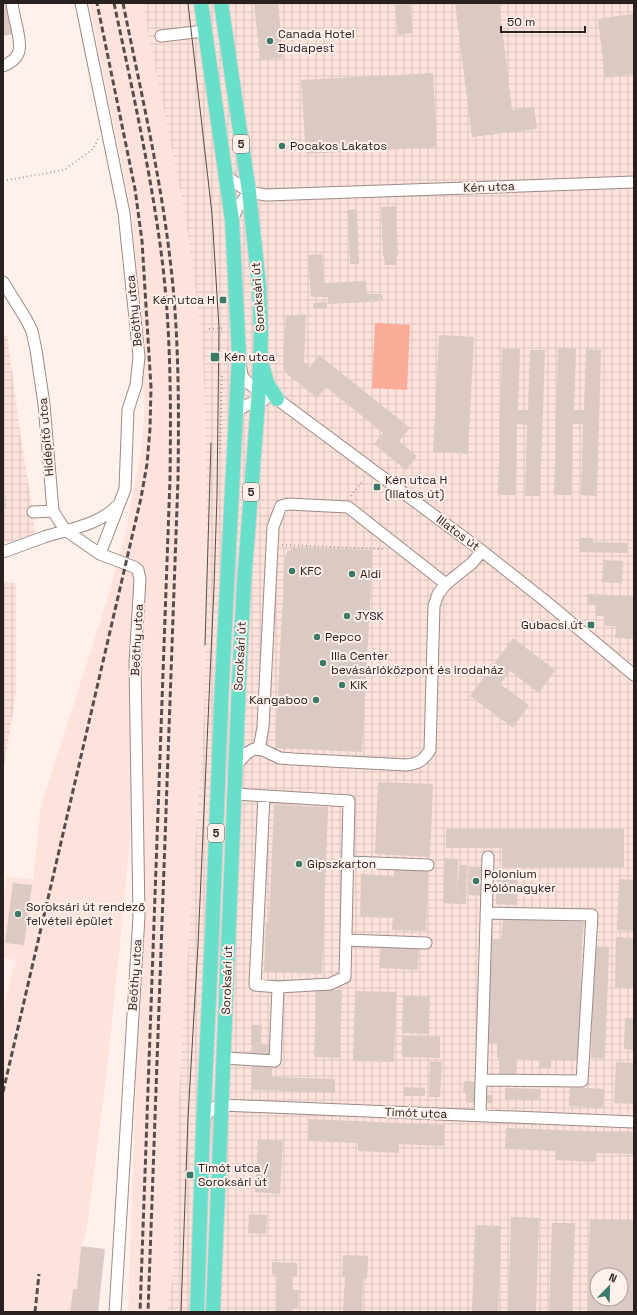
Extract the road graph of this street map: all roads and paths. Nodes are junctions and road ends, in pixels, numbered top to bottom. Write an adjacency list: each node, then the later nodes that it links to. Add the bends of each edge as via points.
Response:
1 (12, 3): 7 (street, via 21,44 20,51 15,59)
2 (81, 3): 24 (street, Beöthy utca, via 124,214 139,357 136,385 128,410 126,477)
3 (201, 3): 5 (main road, Soroksári út / 5)
4 (221, 3): 12 (main road, Soroksári út / 5)
5 (204, 31): 6 (street); 9 (main road, Soroksári út / 5)
6 (161, 36)
7 (3, 66)
8 (101, 135): 10 (path, via 92,149 64,170)
9 (226, 176): 12 (street, Kén utca); 13 (main road, Soroksári út / 5)
10 (3, 181)
11 (634, 182): 12 (street, Kén utca, via 266,196)
12 (249, 192): 13 (street); 19 (main road, Soroksári út / 5, via 259,286 262,334)
13 (232, 220): 18 (main road, Soroksári út / 5)
14 (3, 282): 15 (street, Hídépítő utca)
15 (7, 300): 26 (street, Hídépítő utca, via 26,319 32,331 44,404)
16 (224, 328): 17 (path)
17 (209, 329)
18 (239, 355): 20 (street, Illatos út, via 243,376); 22 (main road, Soroksári út / 5)
19 (260, 360): 20 (main road, Soroksári út / 5); 21 (main road)
20 (258, 395): 21 (street, Illatos út); 22 (street); 37 (main road, Soroksári út / 5, via 244,583)
21 (277, 399): 31 (street, Illatos út)
22 (236, 410): 51 (main road, Soroksári út / 5)
23 (363, 481): 25 (path)
24 (121, 501): 28 (street, via 114,509 93,522); 33 (street, Beöthy utca)
25 (343, 507): 29 (street, via 288,504 281,506 274,527); 34 (street, via 348,507)
26 (52, 511): 27 (street); 28 (street)
27 (33, 512)
28 (65, 530): 32 (street); 33 (street)
29 (272, 545): 30 (path); 36 (street, via 263,727)
30 (386, 549)
31 (482, 551): 34 (street, via 472,563); 35 (street, Illatos út)
32 (3, 552)
33 (100, 554): 53 (street, Beöthy utca, via 134,567 138,570 140,579 135,664 139,916)
34 (446, 584): 36 (street, via 438,594 434,606 430,750 425,758 416,764 406,765 293,759 280,758)
35 (634, 675)
36 (259, 749): 37 (street, via 247,753)
37 (236, 765): 38 (main road, Soroksári út / 5)
38 (234, 794): 39 (street); 47 (main road, Soroksári út / 5)
39 (264, 796): 41 (street, via 349,800); 46 (street, via 256,985)
40 (488, 857): 43 (street)
41 (348, 862): 42 (street); 44 (street)
42 (428, 865)
43 (486, 913): 48 (street); 48 (street, via 592,915 582,1081)
44 (346, 940): 45 (street); 46 (street, via 346,977 330,984)
45 (426, 942)
46 (278, 987): 47 (street, via 275,1061)
47 (224, 1058): 49 (main road, Soroksári út / 5)
48 (481, 1080): 50 (street)
49 (222, 1105): 50 (street, Timót utca); 51 (street, via 211,1109); 55 (main road, Soroksári út / 5)
50 (480, 1115): 52 (street, Timót utca)
51 (204, 1120): 54 (main road, Soroksári út / 5)
52 (634, 1122)
53 (115, 1312)
54 (197, 1312)
55 (212, 1312)

